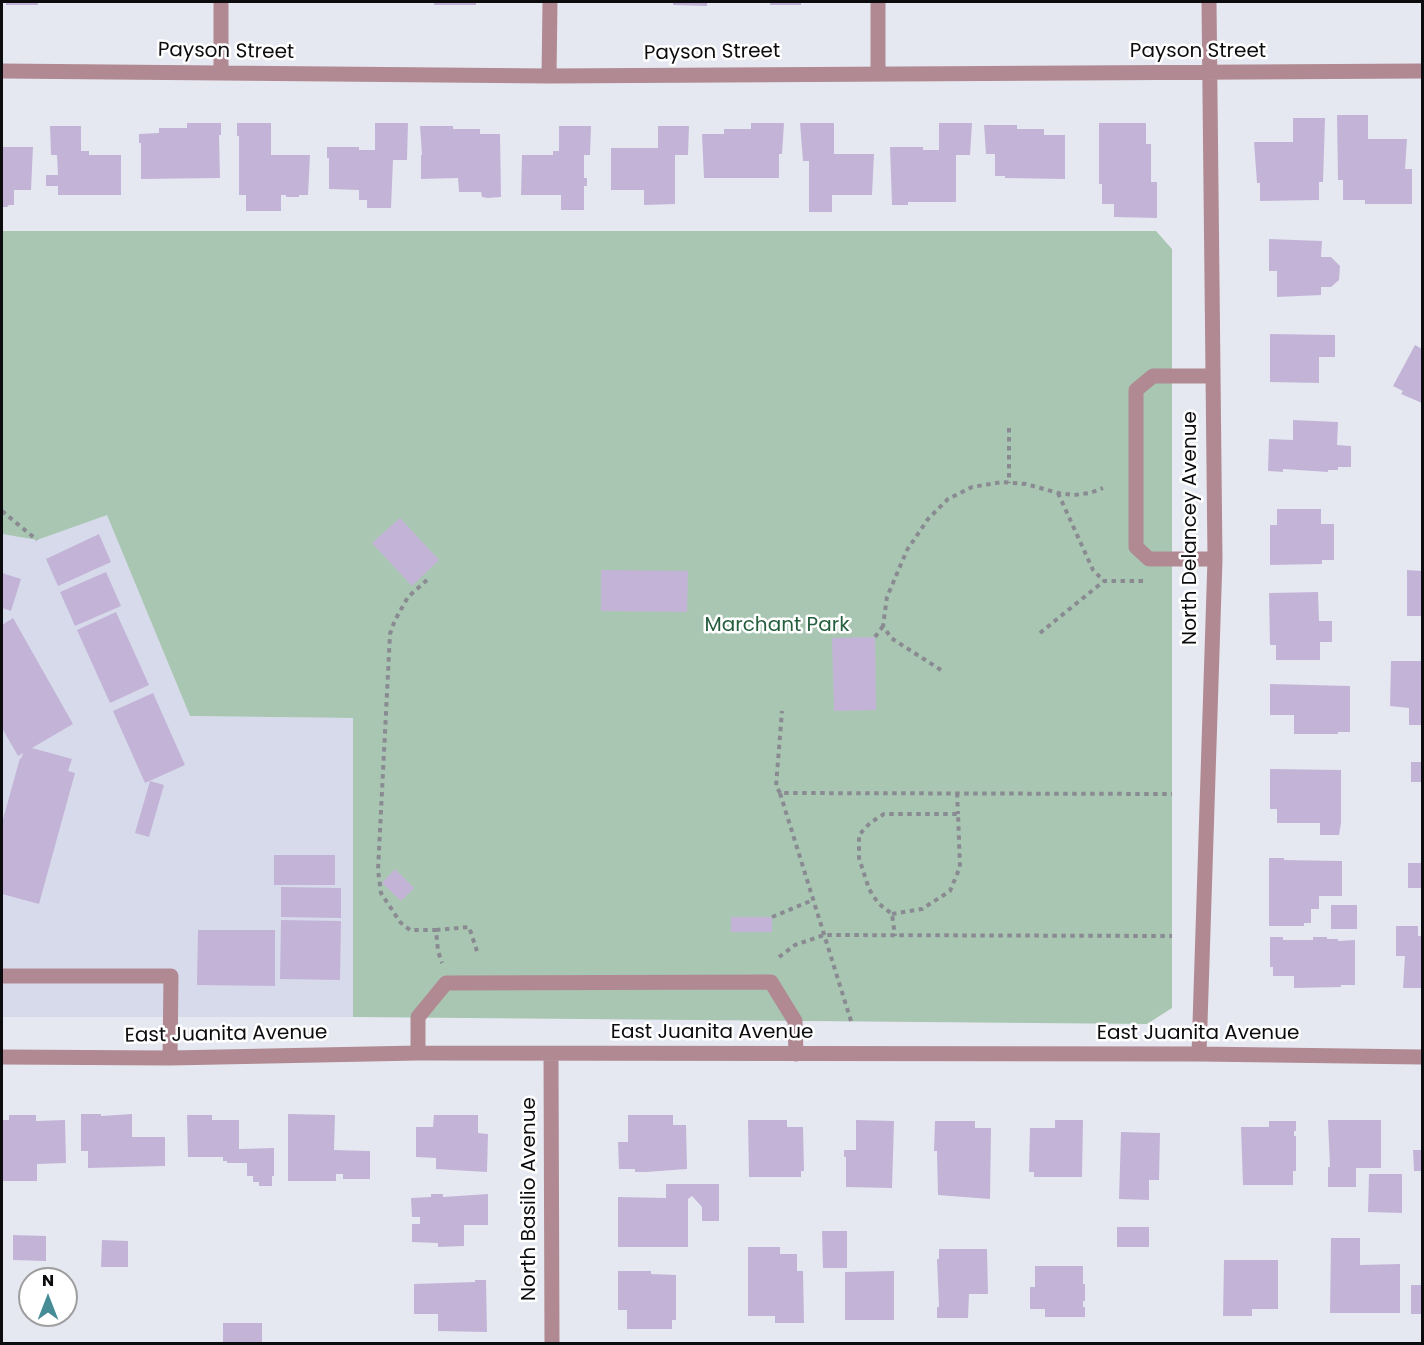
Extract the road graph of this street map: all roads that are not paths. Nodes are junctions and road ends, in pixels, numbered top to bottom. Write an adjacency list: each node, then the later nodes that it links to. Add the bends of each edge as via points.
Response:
1 (221, 2): 7 (street)
2 (550, 2): 10 (street)
3 (878, 2): 8 (street)
4 (1209, 2): 9 (street, North Delancey Avenue)
5 (2, 71): 7 (street, Payson Street)
6 (1422, 71): 9 (street, Payson Street)
7 (221, 73): 10 (street, Payson Street)
8 (878, 73): 9 (street, Payson Street); 10 (street, Payson Street)
9 (1210, 73): 11 (street, North Delancey Avenue)
10 (549, 76)
11 (1213, 376): 12 (street, North Delancey Avenue); 12 (street, via 1153,376 1136,390 1136,547 1149,559)
12 (1215, 559): 17 (street, North Delancey Avenue)
13 (2, 976): 20 (street, via 171,976)
14 (418, 1053): 15 (street, East Juanita Avenue); 16 (street, via 418,1017 446,983 771,982 795,1021); 20 (street, East Juanita Avenue)
15 (551, 1054): 16 (street, East Juanita Avenue); 21 (street, North Basilio Avenue)
16 (796, 1054): 17 (street, East Juanita Avenue)
17 (1199, 1054): 19 (street, East Juanita Avenue)
18 (2, 1057): 20 (street, East Juanita Avenue)
19 (1422, 1057)
20 (170, 1058)
21 (552, 1344)

